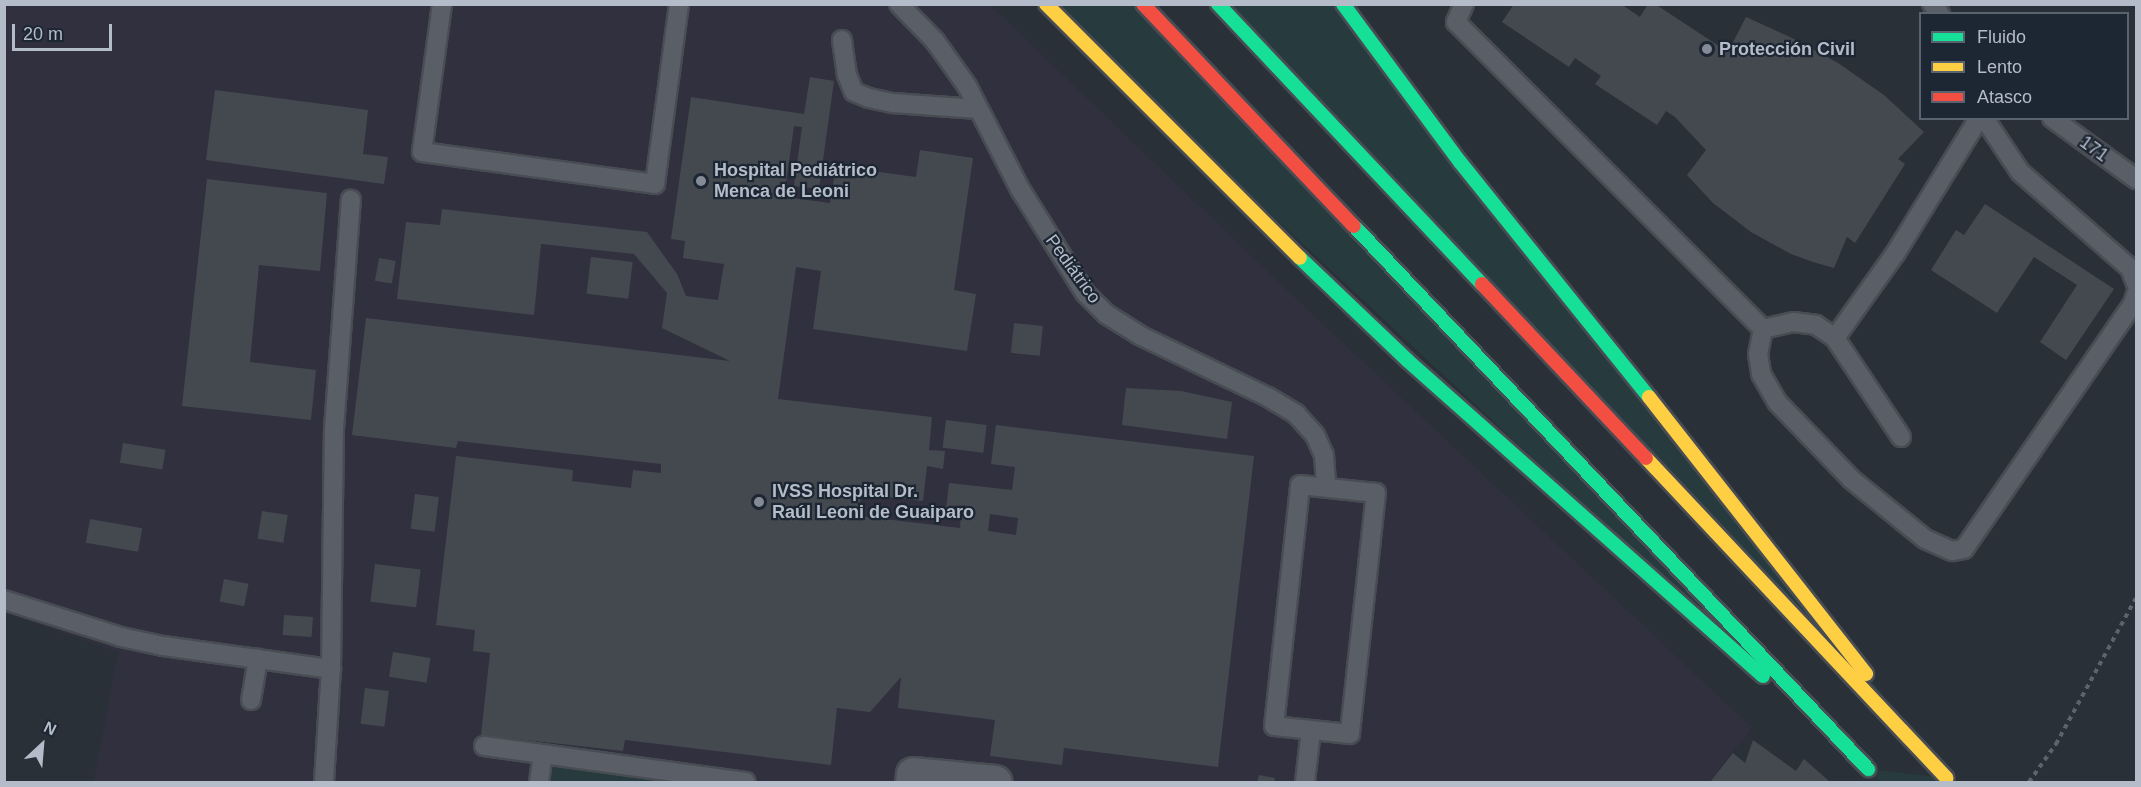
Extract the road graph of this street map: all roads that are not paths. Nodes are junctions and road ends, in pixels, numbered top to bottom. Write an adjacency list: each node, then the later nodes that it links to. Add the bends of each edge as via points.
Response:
1 (442, 4): 2 (lane, via 422,152 655,184)
2 (679, 4)
3 (899, 4): 10 (lane, Pediátrico, via 935,41)
4 (1046, 4): 29 (main road, via 1407,360)
5 (1143, 4): 29 (main road)
6 (1218, 4): 30 (main road)
7 (1343, 4): 30 (main road, via 1460,162)
8 (1464, 4): 18 (lane, via 1456,22)
9 (842, 40): 10 (lane, via 854,92 893,103)
10 (978, 109): 21 (lane, Pediátrico, via 1020,189 1085,293 1106,314 1139,335 1269,397 1296,414 1315,435 1324,454)
11 (1981, 120): 19 (lane, via 1895,254)
12 (1983, 120): 16 (lane, via 2020,172 2130,268)
13 (2055, 120): 14 (lane, 171)
14 (2136, 179)
15 (351, 200): 24 (lane, via 334,429)
16 (2136, 284)
17 (2136, 294): 18 (lane, via 2120,324 1964,549 1952,551 1925,539 1851,479 1777,402 1761,374 1758,354)
18 (1763, 329): 19 (lane, via 1804,323 1816,325)
19 (1835, 338): 20 (lane)
20 (1900, 437)
21 (1326, 487): 26 (lane, via 1300,485 1274,726); 26 (lane, via 1376,493 1350,734)
22 (4, 600): 23 (lane, via 121,637)
23 (258, 659): 24 (lane); 25 (lane)
24 (331, 669): 31 (lane)
25 (251, 700)
26 (1311, 730): 36 (lane)
27 (483, 746): 28 (lane)
28 (543, 755): 32 (lane); 33 (lane)
29 (1868, 769): 37 (main road)
30 (1949, 781)
31 (324, 783)
32 (540, 783)
33 (746, 783)
34 (912, 783): 35 (street, via 913,774)
35 (995, 783)
36 (1305, 783)
37 (1881, 783)

